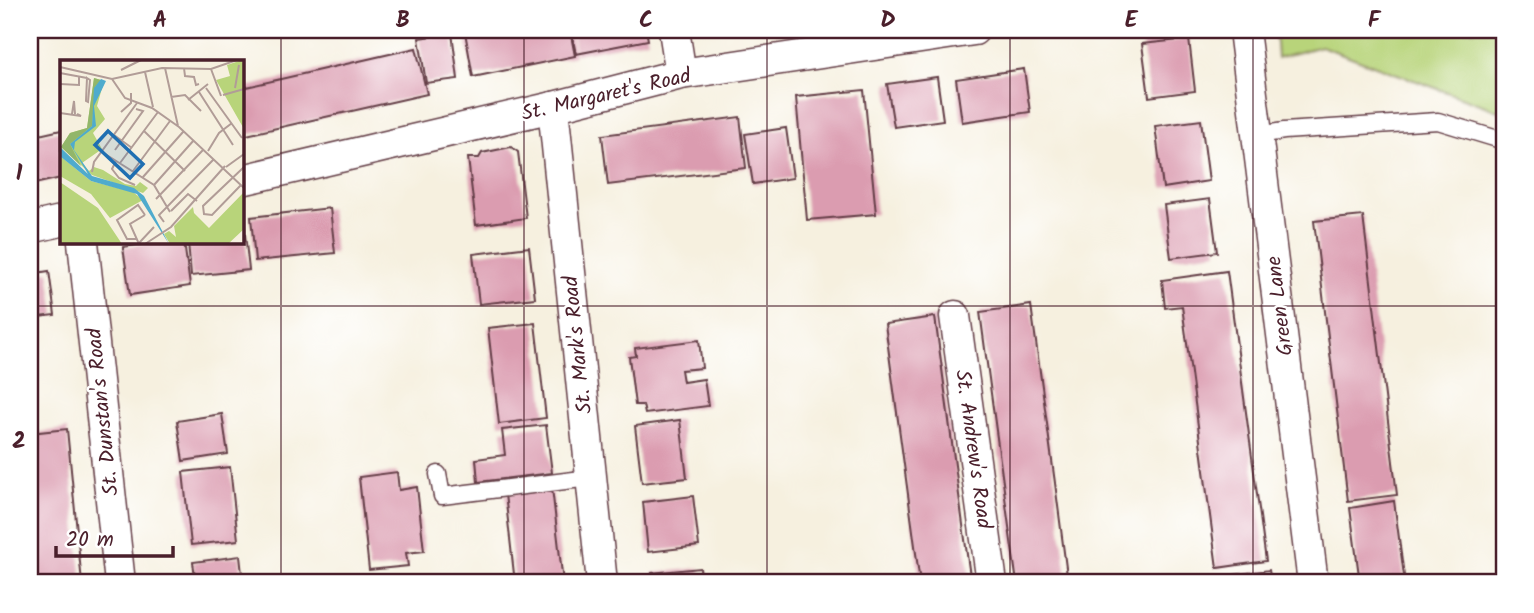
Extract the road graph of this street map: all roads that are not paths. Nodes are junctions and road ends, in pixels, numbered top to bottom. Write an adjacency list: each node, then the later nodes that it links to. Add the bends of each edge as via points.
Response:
1 (674, 30): 4 (street)
2 (974, 30): 4 (street, St. Margaret's Road)
3 (1244, 30): 6 (street, Green Lane)
4 (681, 74): 5 (street, St. Margaret's Road)
5 (553, 107): 8 (street, St. Margaret's Road); 14 (street, St. Mark's Road)
6 (1258, 135): 7 (lane, via 1438,121); 18 (street, Green Lane)
7 (1504, 141)
8 (243, 180)
9 (60, 221): 10 (street)
10 (30, 228)
11 (83, 243): 15 (street, St. Dunstan's Road)
12 (955, 316): 17 (street, St. Andrew's Road)
13 (438, 474): 14 (lane, via 442,496)
14 (590, 478): 16 (street, St. Mark's Road)
15 (120, 583)
16 (602, 583)
17 (992, 583)
18 (1313, 583)

